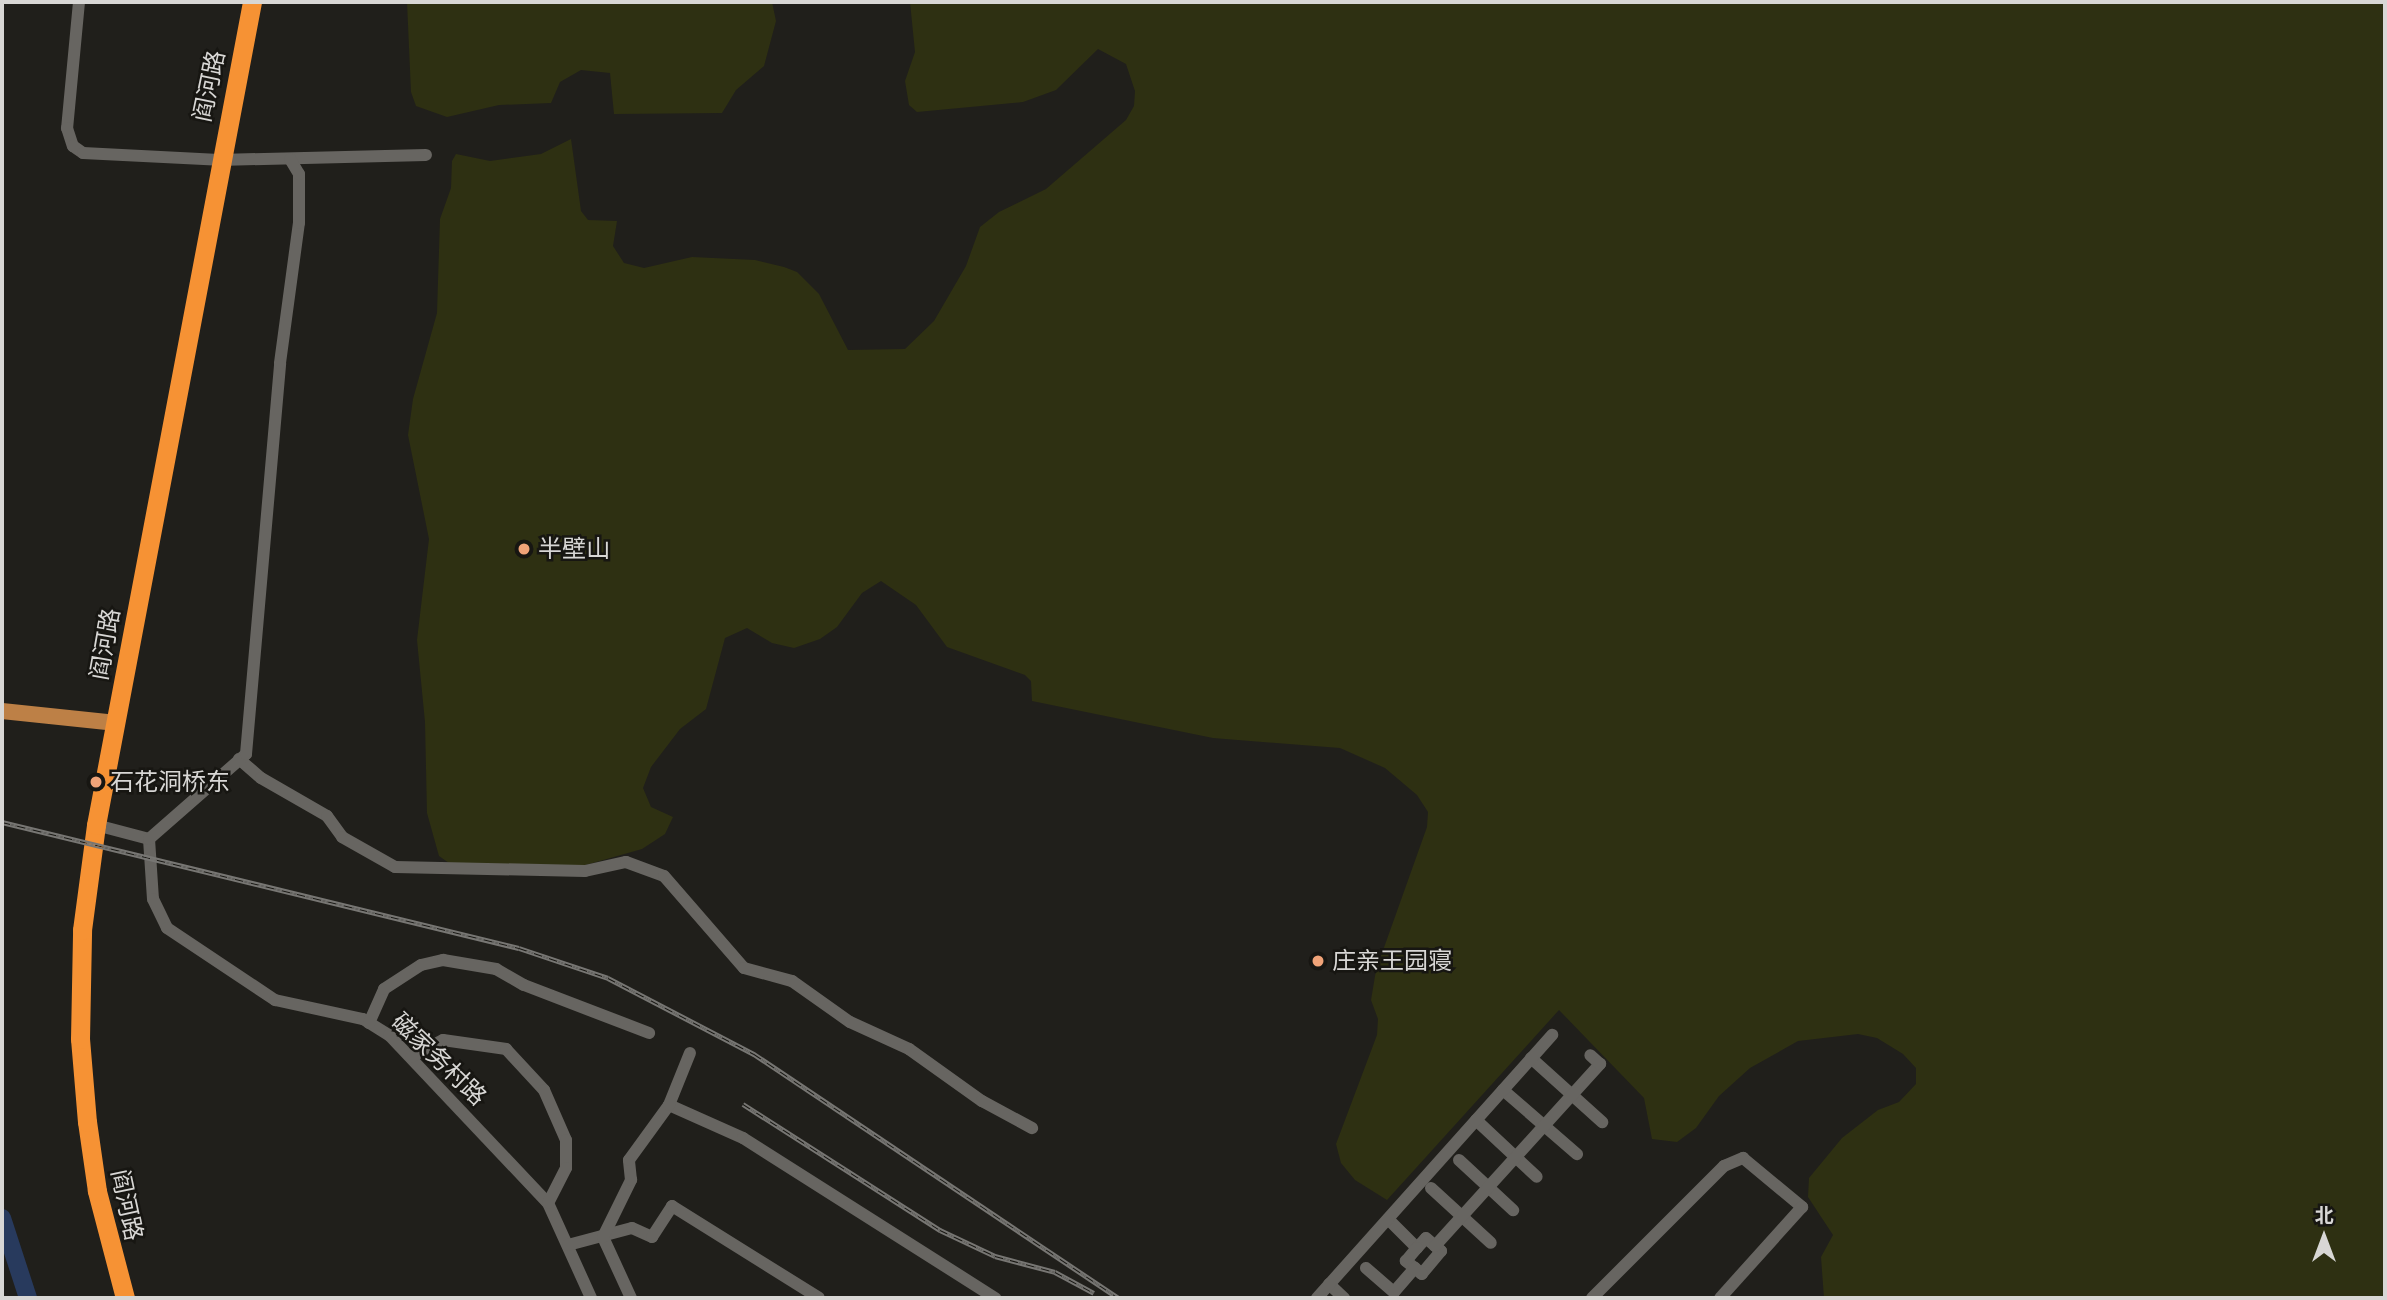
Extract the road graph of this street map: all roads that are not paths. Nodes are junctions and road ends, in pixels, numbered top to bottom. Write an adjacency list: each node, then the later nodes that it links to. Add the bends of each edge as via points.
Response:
1 (79, 2): 5 (street, via 67,128 73,146 83,153)
2 (252, 2): 5 (highway, 阎河路)
3 (426, 155): 4 (street)
4 (290, 159): 5 (street); 8 (street, via 299,174 299,223 280,363 246,754)
5 (219, 160): 7 (highway, 阎河路)
6 (2, 711): 7 (main road)
7 (116, 723): 9 (highway, 阎河路)
8 (239, 759): 10 (street); 24 (street, via 261,778 327,816 342,837 395,867 585,871 626,862 664,876 744,968 792,981 850,1022 909,1049 982,1101)
9 (96, 825): 10 (street); 44 (highway, 阎河路, via 82,930 80,1039 97,1191)
10 (149, 839): 11 (street, 磁家务村路, via 153,899 167,928 275,1000)
11 (369, 1023): 12 (street, via 384,989 421,965 443,960 496,969 524,985); 16 (street, 磁家务村路)
12 (649, 1033)
13 (1552, 1035): 17 (street)
14 (690, 1053): 20 (street)
15 (1590, 1055): 19 (street, via 1601,1064)
16 (411, 1057): 31 (street, 磁家务村路); 31 (street, via 443,1040 506,1049 516,1059 544,1090 566,1140 566,1168)
17 (1531, 1058): 18 (street); 19 (street)
18 (1503, 1090): 21 (street); 23 (street)
19 (1573, 1095): 22 (street); 23 (street)
20 (669, 1105): 35 (street, via 629,1160 631,1180); 48 (street, via 743,1138)
21 (1476, 1121): 26 (street); 34 (street)
22 (1602, 1122)
23 (1544, 1126): 25 (street); 26 (street)
24 (1032, 1128)
25 (1577, 1154)
26 (1516, 1157): 28 (street); 29 (street)
27 (1459, 1160): 29 (street)
28 (1536, 1177)
29 (1488, 1187): 32 (street); 33 (street)
30 (1431, 1188): 33 (street)
31 (548, 1203): 37 (street, 磁家务村路)
32 (1513, 1210)
33 (1462, 1216): 36 (street); 38 (street)
34 (1388, 1219): 39 (street); 42 (street)
35 (603, 1237): 37 (street); 46 (street); 47 (street, via 632,1228 652,1237 672,1206)
36 (1491, 1242)
37 (568, 1245): 45 (street, 磁家务村路)
38 (1435, 1246): 39 (street, via 1426,1238); 41 (street, via 1441,1251 1422,1274)
39 (1417, 1248): 41 (street, via 1406,1261)
40 (1366, 1268): 43 (street)
41 (1415, 1268): 43 (street)
42 (1329, 1284): 49 (street); 50 (street)
43 (1397, 1295)
44 (125, 1298)
45 (591, 1298)
46 (631, 1298)
47 (819, 1298)
48 (994, 1298)
49 (1317, 1298)
50 (1345, 1298)
51 (1592, 1298): 52 (street, via 1724,1166 1743,1158 1802,1208)
52 (1720, 1298)

